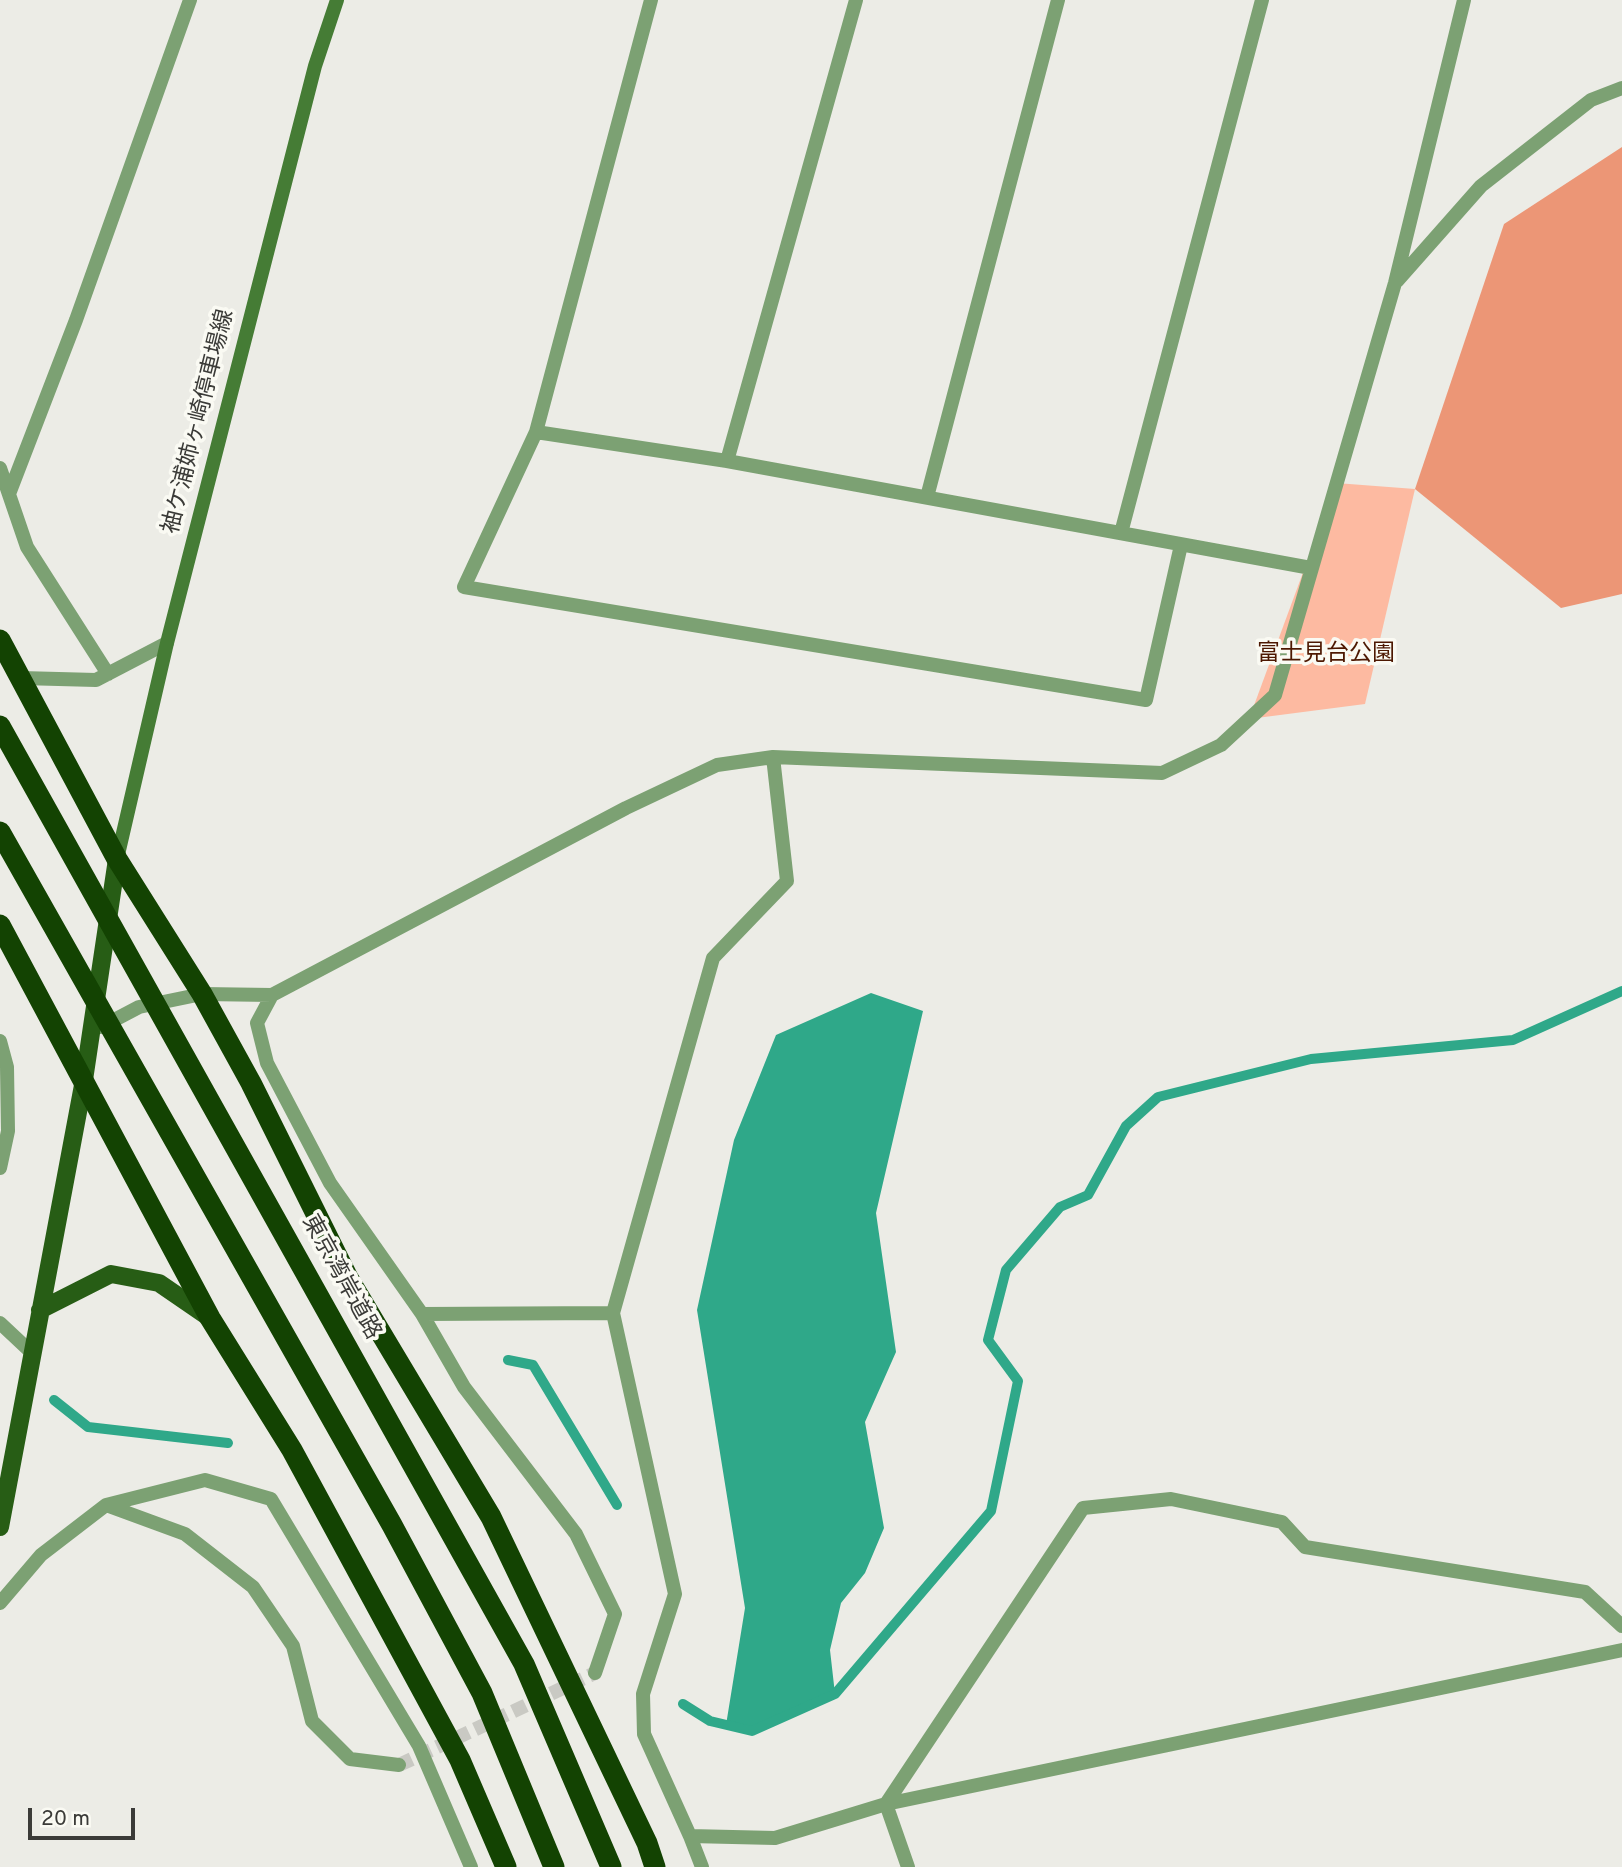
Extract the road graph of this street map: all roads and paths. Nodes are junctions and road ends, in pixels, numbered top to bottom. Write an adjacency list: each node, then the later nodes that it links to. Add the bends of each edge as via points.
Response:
1 (190, 0): 13 (street)
2 (337, 0): 19 (main road, 袖ケ浦姉ヶ崎停車場線, via 315,66)
3 (651, 0): 10 (street)
4 (856, 0): 11 (street)
5 (1058, 0): 14 (street)
6 (1262, 0): 15 (street)
7 (1464, 0): 9 (street)
8 (1622, 88): 9 (street, via 1591,100 1481,186)
9 (1395, 283): 17 (street)
10 (536, 432): 11 (street); 16 (street, via 464,587 1146,700)
11 (727, 461): 14 (street)
12 (0, 468): 13 (street)
13 (9, 494): 20 (street, via 27,547)
14 (927, 497): 15 (street)
15 (1121, 533): 16 (street)
16 (1181, 545): 17 (street)
17 (1311, 568): 23 (street, via 1275,695 1221,745 1162,773)
18 (0, 640): 21 (highway)
19 (167, 643): 20 (street); 25 (main road, 袖ケ浦姉ヶ崎停車場線)
20 (108, 674): 21 (street, via 96,680)
21 (21, 678): 25 (highway)
22 (0, 726): 51 (highway, 東京湾岸道路, via 524,1664)
23 (774, 757): 28 (street, via 718,765 626,808); 34 (street, via 787,881 713,958)
24 (0, 832): 50 (highway, via 392,1525 482,1693)
25 (117, 859): 27 (highway); 29 (main road)
26 (0, 925): 31 (highway)
27 (202, 993): 28 (street); 29 (street, via 139,1007); 52 (highway, via 348,1278 491,1517)
28 (272, 995): 35 (street, via 257,1023 267,1063 330,1183)
29 (91, 1032): 31 (main road)
30 (0, 1041): 32 (street, via 7,1067 8,1131)
31 (84, 1080): 33 (main road); 36 (highway)
32 (0, 1168)
33 (40, 1310): 36 (main road, via 111,1274 159,1283); 38 (main road)
34 (613, 1313): 35 (street); 47 (street, via 676,1594 643,1694 644,1734)
35 (422, 1314): 44 (street, via 464,1387 576,1534 615,1614)
36 (210, 1318): 49 (highway, via 292,1450 460,1760)
37 (0, 1323): 38 (street)
38 (32, 1353): 40 (main road)
39 (106, 1505): 41 (street, via 41,1555); 45 (street, via 185,1534 253,1587 293,1646 312,1721 350,1759); 48 (street, via 205,1480 271,1499 419,1746)
40 (0, 1527)
41 (0, 1603)
42 (1622, 1626): 46 (street, via 1586,1592 1305,1548 1282,1522 1171,1499 1083,1508)
43 (1622, 1650): 46 (street)
44 (595, 1673)
45 (399, 1765)
46 (886, 1804): 47 (street, via 775,1838); 54 (street)
47 (690, 1836): 53 (street)
48 (471, 1867)
49 (506, 1867)
50 (554, 1867)
51 (611, 1867)
52 (655, 1867)
53 (702, 1867)
54 (908, 1867)

